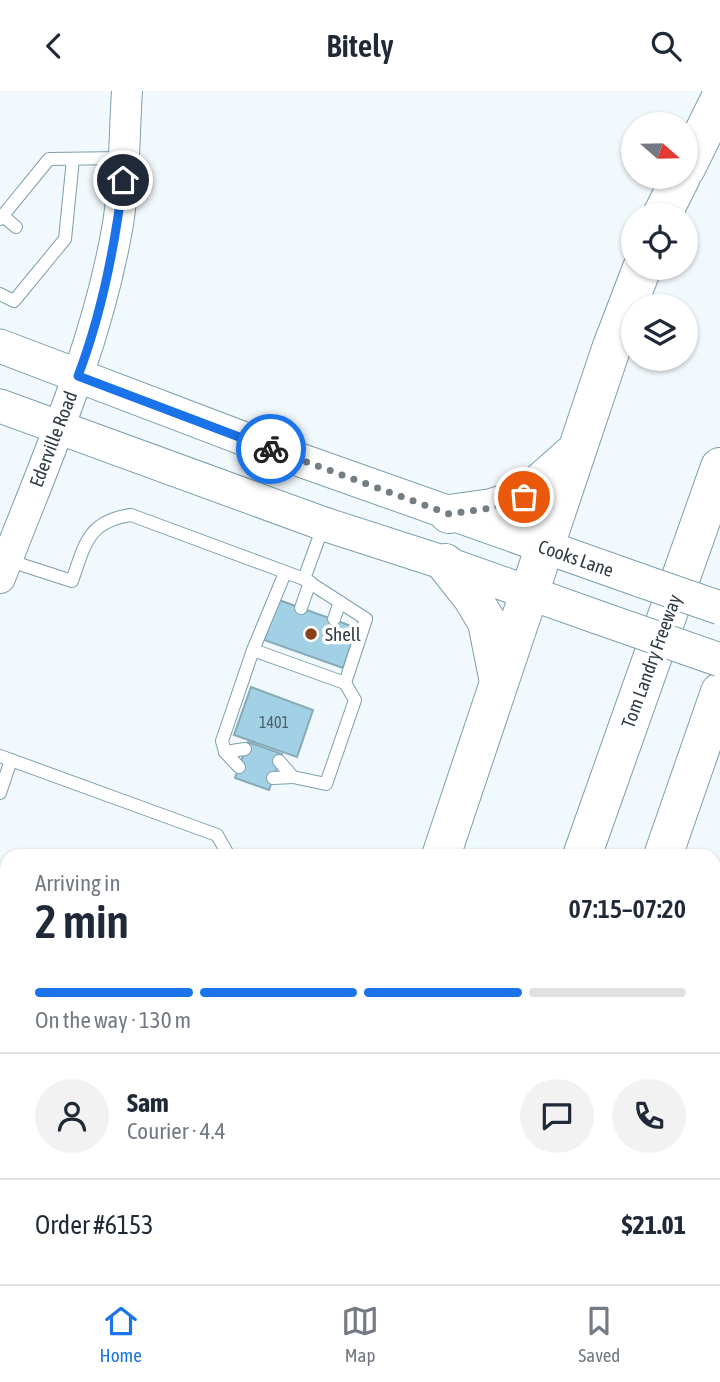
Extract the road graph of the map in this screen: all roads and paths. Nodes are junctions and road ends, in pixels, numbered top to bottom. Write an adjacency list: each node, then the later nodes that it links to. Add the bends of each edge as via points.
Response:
1 (127, 91): 4 (street, Ederville Road)
2 (720, 99): 3 (highway)
3 (698, 143)
4 (124, 158): 5 (lane); 11 (street, Ederville Road, via 118,224)
5 (73, 159): 6 (lane, via 49,159); 9 (lane, via 65,239 32,273 14,301)
6 (1, 217): 7 (lane)
7 (16, 227)
8 (638, 280): 14 (highway)
9 (0, 294)
10 (0, 346): 11 (main road, Cooks Lane)
11 (78, 376): 13 (street, Ederville Road); 16 (main road, Cooks Lane)
12 (0, 406): 13 (main road)
13 (58, 427): 17 (main road); 20 (street, Ederville Road)
14 (578, 449): 16 (highway, via 524,497 492,508); 18 (highway)
15 (720, 467): 45 (highway, Tom Landry Freeway)
16 (449, 514): 18 (main road, Cooks Lane)
17 (324, 523): 19 (main road); 22 (lane)
18 (545, 547): 23 (highway); 26 (main road, Cooks Lane, bridge)
19 (445, 562): 23 (main road); 33 (highway, via 487,622)
20 (4, 569): 21 (lane, via 72,581 95,528 114,517 131,515)
21 (285, 573): 22 (lane); 28 (lane)
22 (307, 581): 24 (lane); 25 (lane)
23 (530, 593): 30 (main road, bridge); 33 (highway)
24 (340, 602): 27 (lane); 32 (lane, via 366,619)
25 (301, 608)
26 (720, 608)
27 (334, 619)
28 (253, 650): 31 (lane, via 285,655); 36 (lane, via 222,741)
29 (318, 659): 31 (lane)
30 (720, 660)
31 (314, 673): 32 (lane)
32 (345, 683): 40 (lane, via 355,700 326,784)
33 (499, 683): 44 (highway)
34 (720, 692): 46 (highway)
35 (245, 748): 36 (lane)
36 (225, 752): 39 (lane)
37 (6, 758): 42 (lane); 43 (lane, via 217,835)
38 (279, 761): 40 (lane)
39 (239, 767)
40 (293, 777): 41 (lane)
41 (273, 778)
42 (0, 793)
43 (225, 849)
44 (443, 849)
45 (584, 849)
46 (665, 849)

